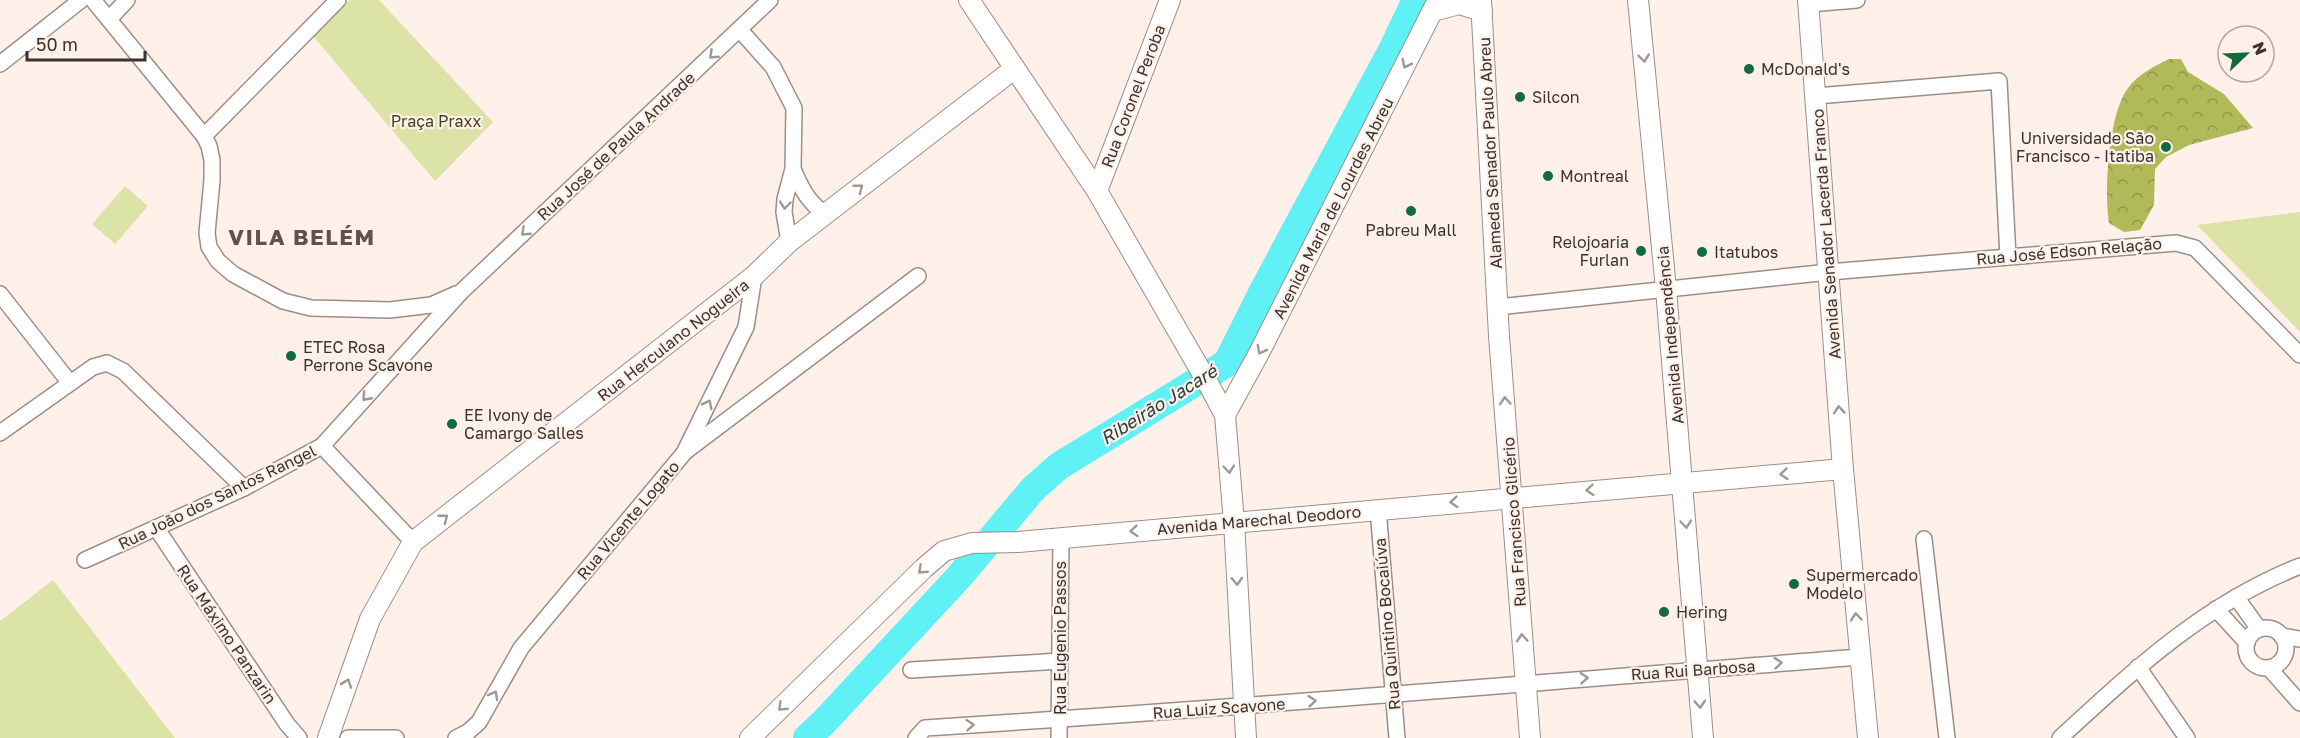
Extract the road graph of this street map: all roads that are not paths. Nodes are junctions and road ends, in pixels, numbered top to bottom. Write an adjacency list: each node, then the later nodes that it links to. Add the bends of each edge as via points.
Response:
1 (81, 0): 15 (street)
2 (93, 0): 13 (street)
3 (127, 0): 13 (street)
4 (339, 0): 18 (street)
5 (770, 0): 14 (street, Rua José de Paula Andrade)
6 (969, 0): 16 (main road)
7 (1170, 0): 20 (main road, Rua Coronel Peroba)
8 (1638, 0): 27 (main road, Avenida Independência, one-way to 27)
9 (1857, 0): 10 (street)
10 (1808, 2): 17 (main road, Avenida Senador Lacerda Franco)
11 (1481, 5): 12 (main road); 30 (main road, Alameda Senador Paulo Abreu)
12 (1436, 6): 33 (main road, Avenida Maria de Lourdes Abreu, one-way to 33)
13 (109, 19): 18 (street)
14 (740, 30): 19 (street, via 773,67 794,108); 28 (street, Rua José de Paula Andrade, one-way to 28)
15 (0, 64)
16 (1014, 69): 20 (main road); 21 (main road, Rua Herculano Nogueira, one-way to 16)
17 (1816, 96): 23 (street, via 1999,81); 24 (main road, Avenida Senador Lacerda Franco)
18 (204, 136): 28 (street, via 212,160 213,180 209,247 233,274 283,301 311,308 390,310 430,305)
19 (793, 170): 21 (street, via 813,206); 22 (street, one-way to 22, via 784,212)
20 (1097, 191): 33 (main road)
21 (825, 214): 22 (main road, Rua Herculano Nogueira)
22 (789, 242): 25 (main road, Rua Herculano Nogueira)
23 (2008, 257): 24 (street, Rua José Edson Relação); 31 (street, Rua José Edson Relação, via 2176,243 2195,248)
24 (1829, 272): 27 (street, Rua José Edson Relação); 37 (main road, Avenida Senador Lacerda Franco, one-way to 24)
25 (754, 276): 36 (street, Rua Vicente Logato, one-way to 25, via 746,327); 46 (main road, Rua Herculano Nogueira, one-way to 25)
26 (918, 276): 36 (street)
27 (1666, 289): 30 (street, Rua José Edson Relação); 38 (main road, Avenida Independência)
28 (461, 292): 35 (street, Rua João dos Santos Rangel, one-way to 35)
29 (0, 294): 32 (street)
30 (1498, 307): 40 (main road, Rua Francisco Glicério, one-way to 30)
31 (2300, 355)
32 (70, 383): 34 (street); 39 (street, via 93,367 107,363 123,371)
33 (1225, 415): 42 (main road, one-way to 42)
34 (0, 433)
35 (322, 446): 39 (street, Rua João dos Santos Rangel); 46 (street)
36 (684, 453): 70 (street, Rua Vicente Logato, one-way to 36, via 479,722 520,648)
37 (1843, 469): 38 (main road, Avenida Marechal Deodoro, one-way to 38); 55 (main road, Avenida Senador Lacerda Franco, one-way to 37)
38 (1682, 482): 40 (main road, Avenida Marechal Deodoro, one-way to 40); 60 (main road, Avenida Independência, one-way to 60)
39 (244, 488): 43 (street, Rua João dos Santos Rangel)
40 (1512, 497): 41 (main road, Avenida Marechal Deodoro, one-way to 41); 61 (main road, Rua Francisco Glicério, one-way to 40)
41 (1378, 509): 42 (main road, Avenida Marechal Deodoro); 62 (street, Rua Quintino Bocaiúva)
42 (1234, 522): 44 (main road, Avenida Marechal Deodoro, one-way to 44); 64 (main road, one-way to 64)
43 (157, 529): 47 (street, Rua João dos Santos Rangel); 66 (street, Rua Máximo Panzarin)
44 (1061, 538): 56 (street, Rua Eugenio Passos); 71 (main road, Avenida Marechal Deodoro, one-way to 71, via 972,543 944,551)
45 (1924, 538): 79 (street)
46 (413, 542): 67 (main road, Rua Herculano Nogueira, one-way to 46, via 370,619)
47 (86, 560)
48 (2300, 566): 49 (street)
49 (2236, 597): 50 (street); 51 (street)
50 (2216, 609): 54 (street); 57 (street)
51 (2259, 629): 52 (street, via 2272,629); 54 (street)
52 (2282, 636): 53 (street); 58 (street, via 2284,656)
53 (2300, 639)
54 (2247, 643): 58 (street, via 2252,661)
55 (1860, 657): 60 (street, Rua Rui Barbosa, one-way to 55); 78 (main road, Avenida Senador Lacerda Franco)
56 (1060, 661): 59 (street); 65 (street, Rua Eugenio Passos)
57 (2138, 667): 80 (street); 81 (street)
58 (2270, 668): 63 (street)
59 (911, 670)
60 (1698, 670): 61 (street, Rua Rui Barbosa, one-way to 60); 77 (main road, Avenida Independência, one-way to 77)
61 (1526, 682): 62 (street, Rua Luiz Scavone); 76 (main road, Rua Francisco Glicério)
62 (1393, 693): 64 (street, Rua Luiz Scavone, one-way to 62); 75 (street, Rua Quintino Bocaiúva)
63 (2300, 703)
64 (1245, 707): 65 (street, Rua Luiz Scavone); 74 (main road)
65 (1060, 720): 72 (street, Rua Luiz Scavone, one-way to 65, via 925,728); 73 (street, Rua Eugenio Passos)
66 (299, 738)
67 (328, 738)
68 (348, 738): 69 (street)
69 (396, 738)
70 (456, 738)
71 (750, 738)
72 (916, 738)
73 (1059, 738)
74 (1246, 738)
75 (1397, 738)
76 (1530, 738)
77 (1703, 738)
78 (1868, 738)
79 (1947, 738)
80 (2060, 738)
81 (2187, 738)

